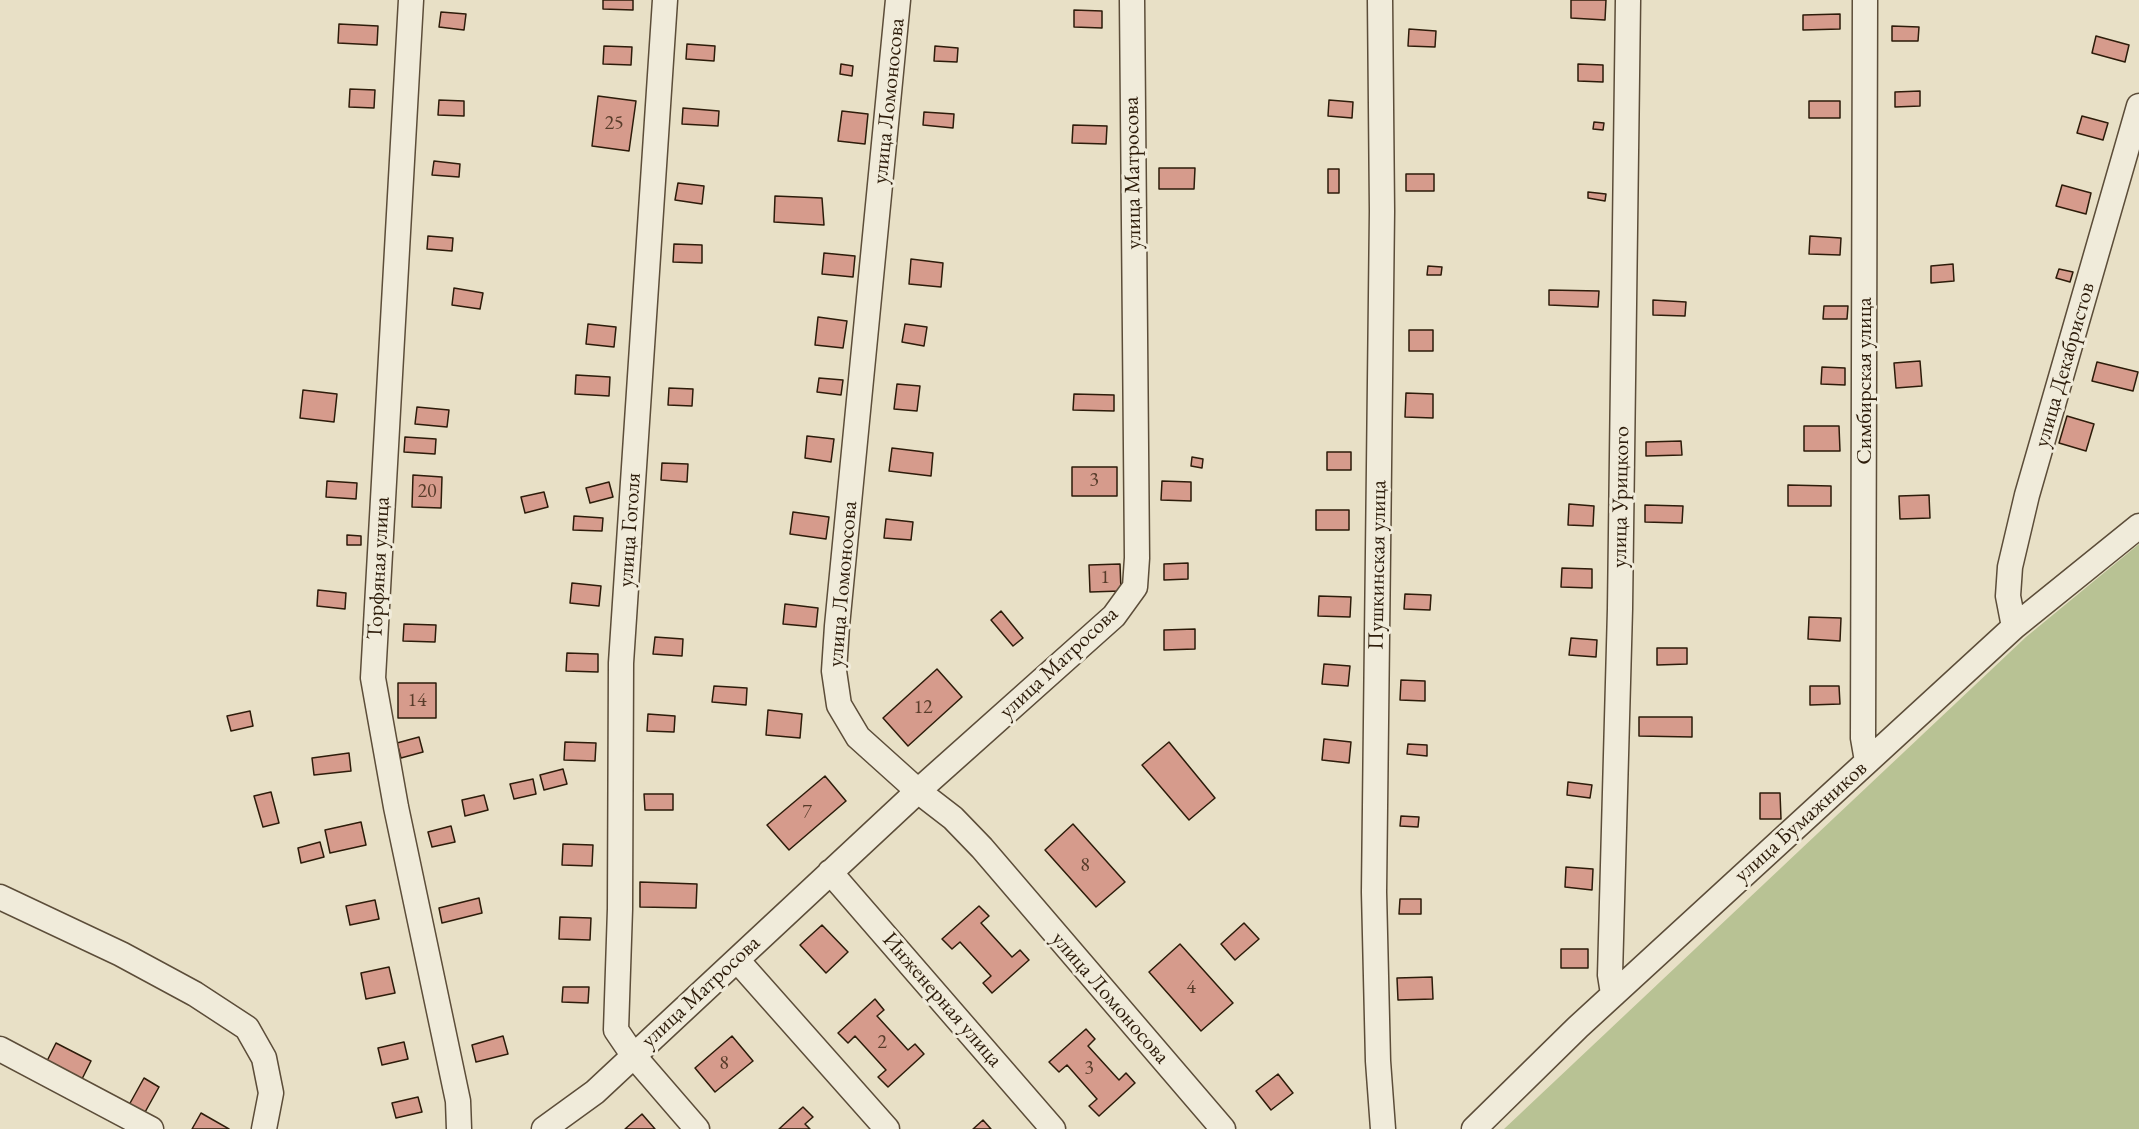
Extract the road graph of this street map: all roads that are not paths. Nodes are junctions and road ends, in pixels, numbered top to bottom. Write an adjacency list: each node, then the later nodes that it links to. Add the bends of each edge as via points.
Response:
1 (411, 0): 22 (street, Торфяная улица, via 373,678 458,1101)
2 (665, 0): 18 (street, улица Гоголя, via 621,663 616,1030)
3 (898, 0): 12 (street, улица Ломоносова, via 834,671 839,705 858,737)
4 (1132, 0): 12 (street, улица Матросова, via 1135,587 1114,616)
5 (1380, 0): 27 (street, Пушкинская улица, via 1382,211 1374,892)
6 (1628, 0): 16 (street, улица Урицкого, via 1620,609 1610,975)
7 (1865, 0): 11 (street, Симбирская улица, via 1863,738)
8 (2139, 106): 10 (street, улица Декабристов, via 2027,495 2010,567 2008,596)
9 (2139, 526): 10 (street, улица Бумажников)
10 (2014, 627): 11 (street, улица Бумажников)
11 (1867, 761): 16 (street, улица Бумажников)
12 (918, 790): 13 (street, улица Матросова); 26 (street, улица Ломоносова, via 982,848)
13 (830, 872): 15 (street, улица Матросова); 25 (street, Инженерная улица)
14 (0, 897): 21 (street, via 121,954 247,1028 264,1058 271,1093)
15 (736, 960): 18 (street, улица Матросова); 24 (street)
16 (1613, 994): 28 (street, улица Бумажников)
17 (0, 1049): 20 (street)
18 (633, 1055): 19 (street, улица Матросова, via 595,1092); 23 (street, улица Гоголя)
19 (547, 1128)
20 (151, 1129)
21 (264, 1129)
22 (459, 1129)
23 (697, 1129)
24 (887, 1129)
25 (1053, 1129)
26 (1223, 1129)
27 (1383, 1129)
28 (1474, 1129)

